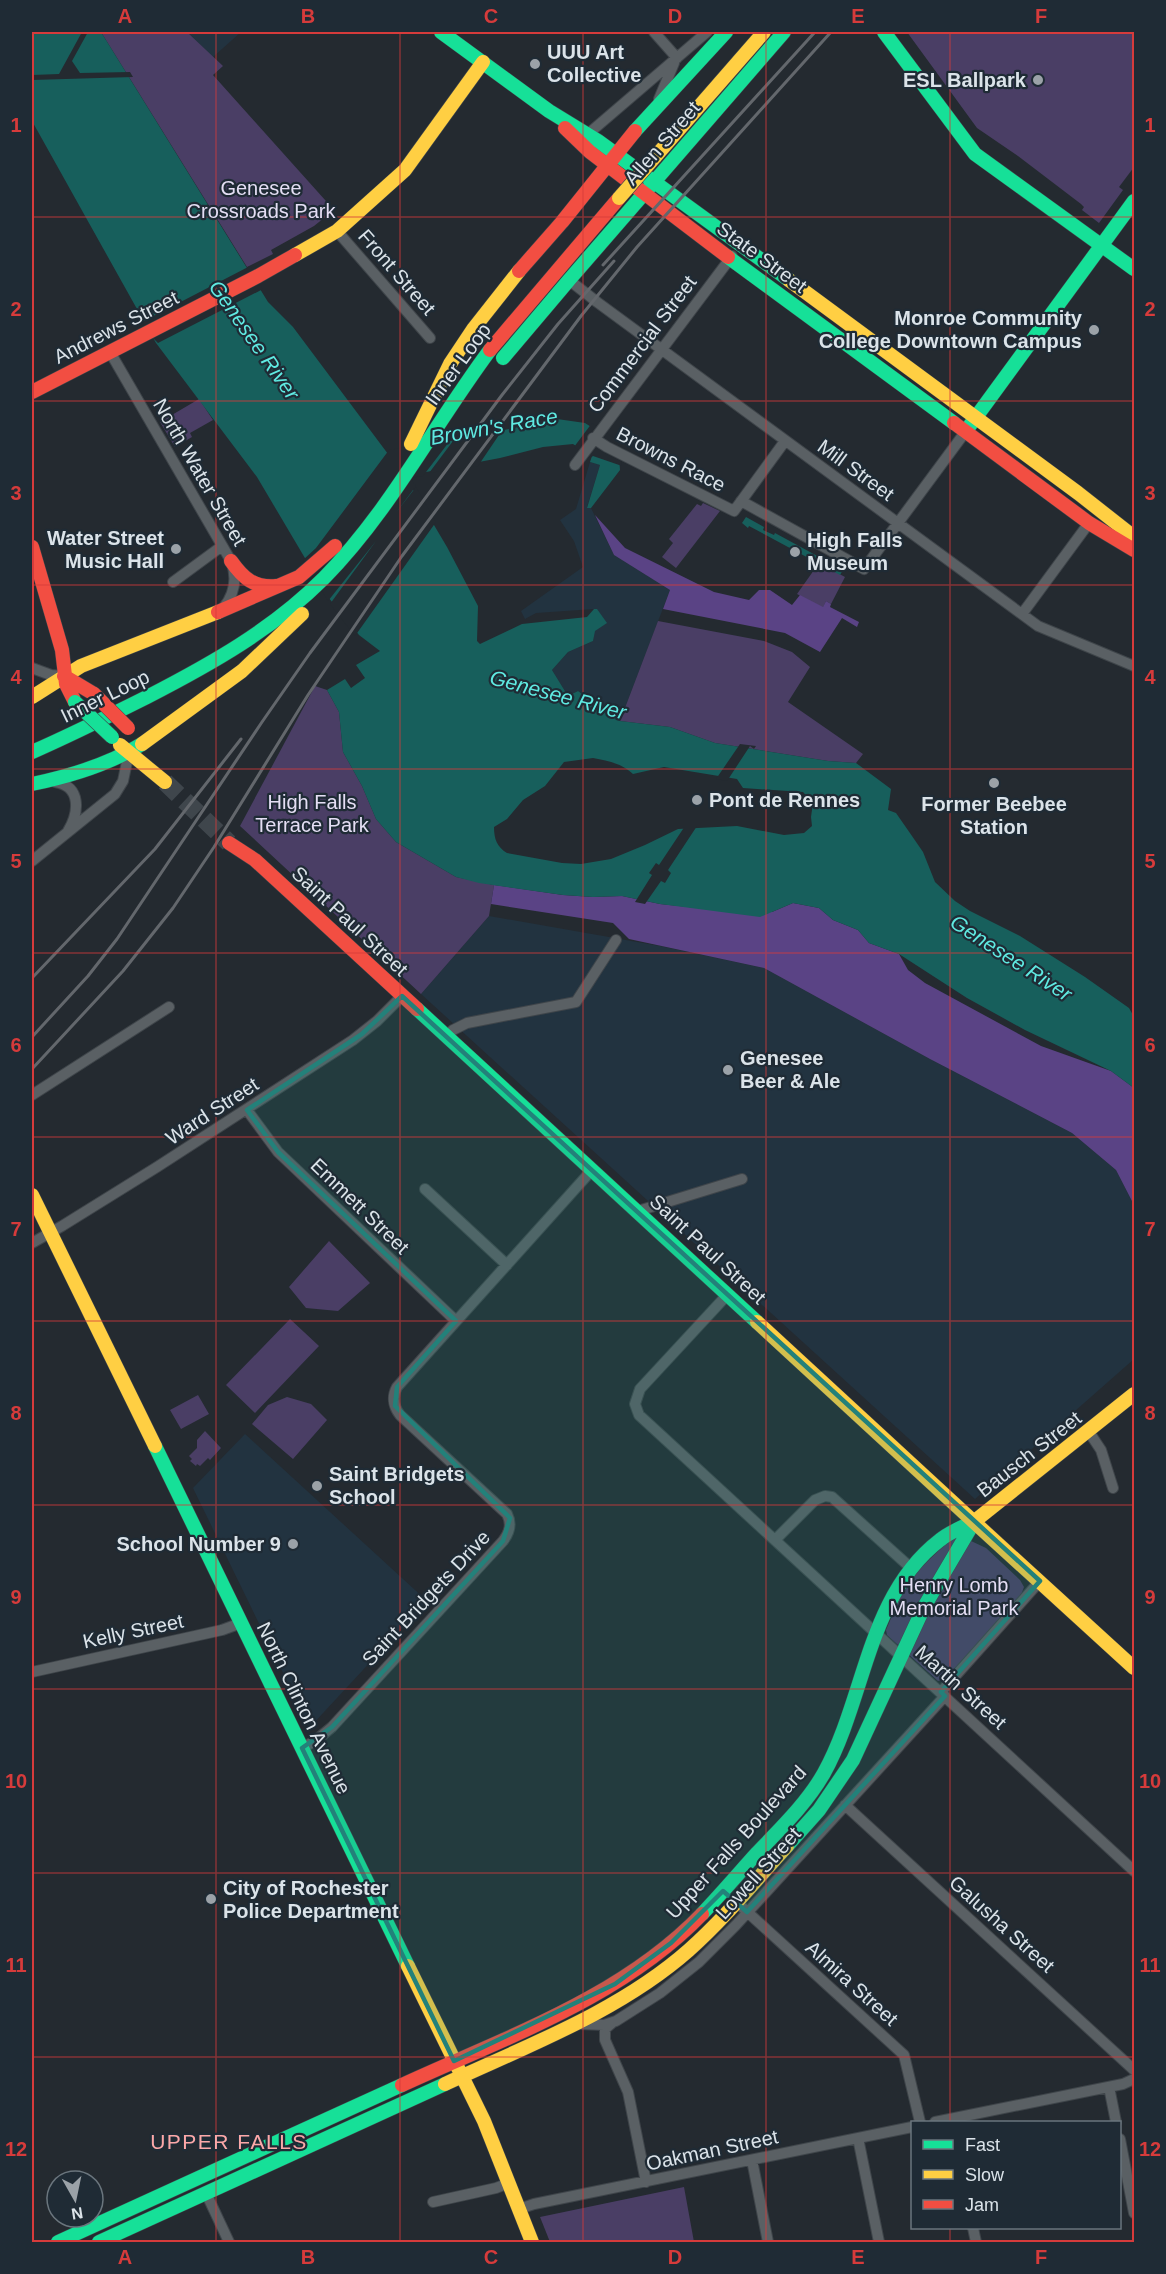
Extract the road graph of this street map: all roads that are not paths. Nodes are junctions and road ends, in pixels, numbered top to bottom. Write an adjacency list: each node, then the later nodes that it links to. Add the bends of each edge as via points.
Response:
1 (441, 32): 10 (main road, State Street)
2 (654, 32): 9 (street)
3 (707, 32): 9 (street, Allen Street)
4 (726, 32): 12 (main road, Allen Street)
5 (747, 32): 14 (main road, Inner Loop)
6 (764, 32): 14 (main road, Inner Loop)
7 (784, 32): 16 (main road, Allen Street)
8 (884, 32): 21 (main road, via 975,154)
9 (677, 58): 12 (street, Allen Street); 13 (street, Allen Street)
10 (483, 62): 11 (main road, State Street); 20 (main road, Andrews Street, via 405,170)
11 (549, 111): 13 (main road, State Street); 15 (main road, State Street, via 578,142)
12 (652, 112): 15 (main road, Allen Street)
13 (588, 134): 15 (main road, State Street)
14 (650, 153): 18 (main road, Inner Loop)
15 (610, 159): 16 (main road, State Street); 17 (main road, State Street); 35 (main road, Allen Street, via 481,318 442,379)
16 (654, 182): 17 (main road, Allen Street); 22 (main road, State Street)
17 (644, 193): 23 (main road, State Street); 25 (main road, Allen Street)
18 (615, 194): 33 (main road, Inner Loop, via 494,346); 35 (main road, Inner Loop, via 488,334)
19 (1134, 201): 21 (main road)
20 (337, 231): 26 (street, Front Street); 28 (main road, Andrews Street)
21 (1101, 245): 24 (main road); 30 (main road)
22 (739, 246): 23 (street, Commercial Street); 30 (main road, State Street)
23 (730, 258): 27 (street, Commercial Street); 31 (main road, State Street)
24 (1134, 269)
25 (569, 280): 27 (street, Mill Street); 33 (main road, Allen Street)
26 (430, 338)
27 (662, 350): 32 (street, Commercial Street); 34 (street, Mill Street)
28 (110, 352): 29 (main road, Andrews Street); 43 (street, North Water Street)
29 (32, 392)
30 (976, 417): 31 (main road); 42 (main road, State Street)
31 (966, 431): 39 (street); 40 (main road, State Street)
32 (593, 438): 36 (street, Commercial Street); 38 (street, Browns Race, via 734,511)
33 (428, 441): 50 (main road, Inner Loop, via 344,562)
34 (785, 441): 38 (street); 39 (street, Mill Street)
35 (411, 444): 37 (main road, Inner Loop)
36 (575, 465)
37 (379, 488)
38 (741, 501): 39 (street, Browns Race, via 864,568)
39 (898, 523): 52 (street, Mill Street)
40 (1089, 523): 45 (main road, State Street); 52 (street)
41 (351, 526): 47 (main road, Inner Loop)
42 (1134, 537)
43 (222, 546): 46 (street, North Water Street); 48 (street)
44 (32, 547): 55 (main road, via 62,650)
45 (1134, 550)
46 (231, 561): 49 (main road, via 255,586); 51 (street, North Water Street, via 234,588)
47 (311, 571): 49 (main road); 57 (main road, Inner Loop, via 262,616 217,645)
48 (172, 582)
49 (288, 583): 51 (main road)
50 (317, 591): 58 (main road, via 262,654); 59 (main road, Inner Loop, via 210,664)
51 (218, 612): 55 (main road)
52 (1022, 614): 53 (street, Mill Street, via 1047,631)
53 (1134, 666)
54 (32, 668): 55 (street)
55 (64, 676): 56 (main road); 58 (main road, bridge, via 94,694); 60 (main road, bridge, via 75,702)
56 (32, 696)
57 (32, 738)
58 (142, 744): 60 (main road); 60 (main road, via 168,779)
59 (32, 752)
60 (129, 752): 61 (main road, via 94,769); 63 (street, via 123,781 115,794)
61 (47, 782): 62 (main road); 63 (street, via 65,784 75,796 76,813)
62 (32, 784)
63 (64, 835): 65 (street)
64 (232, 838): 67 (main road, Saint Paul Street)
65 (32, 861)
66 (616, 940): 69 (street, via 576,1002 467,1023)
67 (402, 996): 69 (main road, Saint Paul Street); 71 (street, Ward Street, via 362,1034)
68 (169, 1007): 70 (street)
69 (446, 1036): 72 (main road, Saint Paul Street)
70 (32, 1095)
71 (247, 1110): 77 (street, Ward Street); 81 (street, Emmett Street, via 278,1152)
72 (592, 1170): 76 (main road, Saint Paul Street); 79 (street, Saint Bridgets Drive)
73 (742, 1179): 76 (street)
74 (425, 1189): 79 (street)
75 (32, 1195): 77 (main road, North Clinton Avenue)
76 (638, 1210): 80 (main road, Saint Paul Street)
77 (50, 1233): 78 (street, Ward Street); 89 (main road, North Clinton Avenue)
78 (32, 1243)
79 (507, 1265): 81 (street, Saint Bridgets Drive)
80 (728, 1294): 85 (main road, Saint Paul Street); 86 (street, Martin Street, via 640,1389 635,1404 643,1420)
81 (456, 1322): 95 (street, Saint Bridgets Drive, via 397,1387 393,1396 395,1406 504,1510 510,1518 509,1532 332,1727)
82 (1134, 1394): 83 (main road, Bausch Street)
83 (1089, 1432): 84 (street, via 1101,1450); 85 (main road, Bausch Street)
84 (1113, 1488)
85 (974, 1522): 87 (main road, Upper Falls Boulevard, via 941,1538); 88 (main road, Saint Paul Street); 91 (main road, Upper Falls Boulevard)
86 (775, 1540): 87 (street, via 815,1500 825,1496 835,1499); 90 (street, Martin Street)
87 (911, 1568): 90 (main road, Upper Falls Boulevard, via 892,1594)
88 (1040, 1581): 92 (main road, Saint Paul Street); 94 (street, Lowell Street)
89 (241, 1623): 93 (street, Kelly Street); 95 (main road, North Clinton Avenue)
90 (876, 1633): 91 (street, Martin Street); 98 (main road, Upper Falls Boulevard, via 849,1718 827,1766 797,1810)
91 (901, 1656): 94 (street, Martin Street); 99 (main road, Upper Falls Boulevard, via 857,1752 835,1789)
92 (1134, 1668)
93 (32, 1672)
94 (943, 1694): 96 (street, Lowell Street); 97 (street, Martin Street)
95 (302, 1748): 103 (main road, North Clinton Avenue)
96 (845, 1805): 100 (street, Lowell Street); 104 (street, Galusha Street)
97 (1134, 1871)
98 (723, 1891): 99 (street, Almira Street); 103 (main road, Upper Falls Boulevard, via 671,1943 615,1984)
99 (736, 1902): 100 (street, Almira Street); 102 (main road, Upper Falls Boulevard, via 663,1971 620,2000)
100 (747, 1912): 101 (street, Lowell Street, via 689,1970); 108 (street, Almira Street, via 904,2055)
101 (612, 2023): 102 (street, Lowell Street); 115 (street, via 605,2029 604,2040 628,2092)
102 (568, 2027): 105 (main road, Upper Falls Boulevard)
103 (454, 2061): 105 (main road, North Clinton Avenue); 121 (main road, Upper Falls Boulevard)
104 (1134, 2070)
105 (461, 2076): 116 (main road, North Clinton Avenue, via 489,2131); 117 (main road, Upper Falls Boulevard)
106 (1134, 2079): 107 (street)
107 (1109, 2087): 109 (street); 110 (street)
108 (920, 2121)
109 (952, 2121)
110 (1116, 2121)
111 (911, 2127): 112 (street, Oakman Street)
112 (858, 2138): 114 (street, Oakman Street); 126 (street)
113 (1121, 2149): 120 (street)
114 (752, 2160): 115 (street, Oakman Street); 125 (street)
115 (646, 2182): 119 (street, Oakman Street)
116 (509, 2183): 118 (street); 119 (main road, North Clinton Avenue)
117 (206, 2193): 122 (main road, Upper Falls Boulevard); 123 (street)
118 (433, 2202)
119 (519, 2209): 124 (main road, North Clinton Avenue)
120 (1134, 2213)
121 (58, 2242)
122 (99, 2242)
123 (229, 2242)
124 (532, 2242)
125 (768, 2242)
126 (879, 2242)

